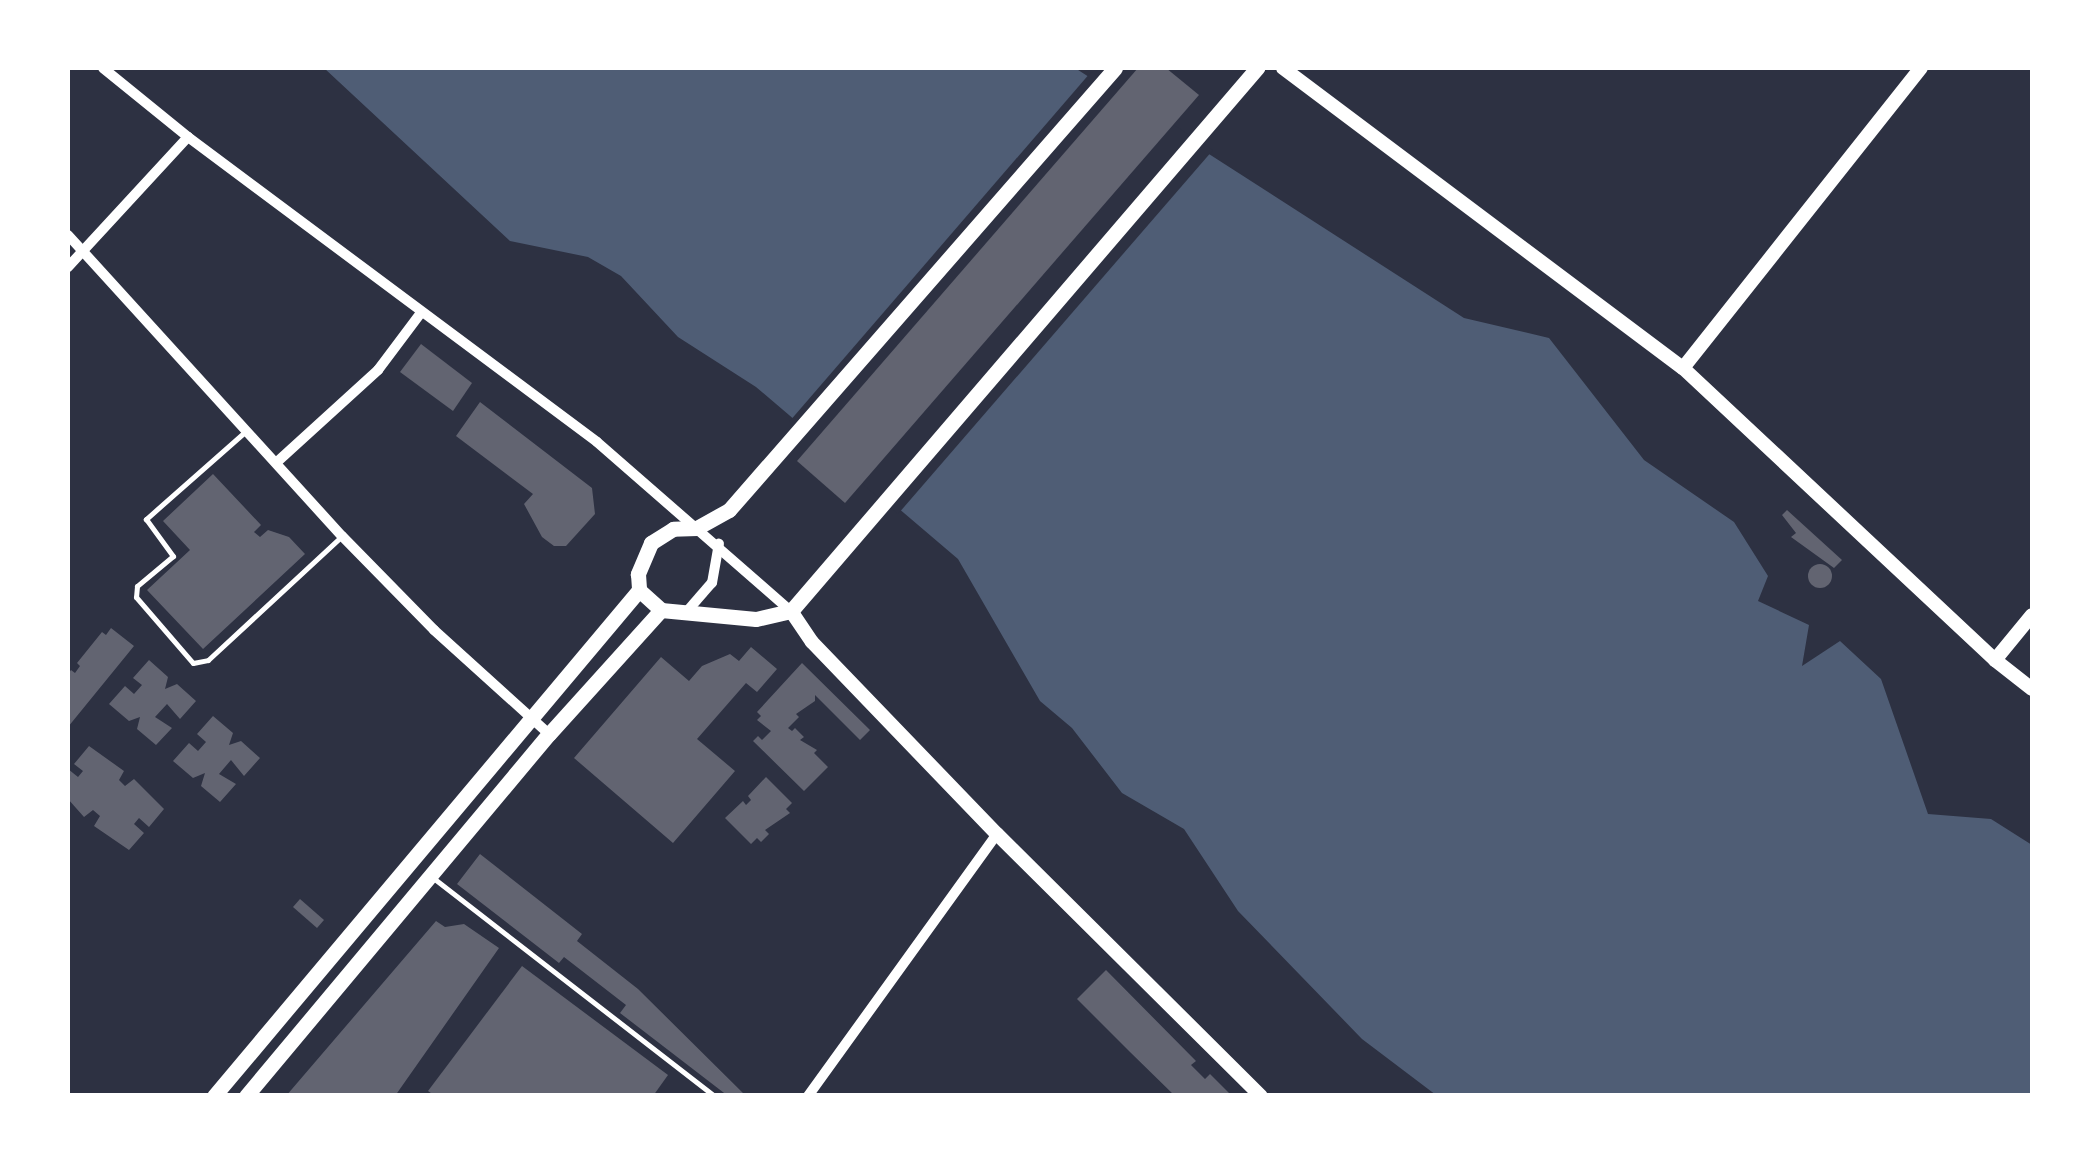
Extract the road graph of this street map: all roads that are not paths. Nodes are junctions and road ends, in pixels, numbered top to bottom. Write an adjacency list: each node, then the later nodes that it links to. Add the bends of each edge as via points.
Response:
1 (104, 68): 6 (street)
2 (1115, 68): 14 (main road, via 729,510)
3 (1283, 68): 11 (street)
4 (1922, 68): 11 (street)
5 (1253, 73): 20 (main road)
6 (188, 137): 8 (street); 10 (street)
7 (68, 235): 8 (street)
8 (82, 250): 9 (street); 12 (street)
9 (68, 267)
10 (420, 314): 13 (street, via 378,370); 14 (street, via 598,442)
11 (1683, 368): 22 (street)
12 (247, 430): 13 (street); 15 (lane, via 146,518 173,556 137,586 136,597 194,663 208,660)
13 (277, 462): 15 (street)
14 (697, 528): 16 (street); 17 (main road, via 673,529 651,543)
15 (342, 536): 24 (street)
16 (719, 544): 18 (street, via 712,583); 20 (street)
17 (639, 590): 19 (main road); 24 (main road)
18 (689, 609): 19 (main road); 20 (main road, via 756,620)
19 (661, 610): 25 (main road)
20 (792, 612): 26 (street, via 812,642)
21 (2032, 615): 22 (street)
22 (1995, 660): 23 (street)
23 (2032, 690)
24 (529, 718): 25 (street); 28 (main road)
25 (549, 734): 27 (main road)
26 (997, 834): 31 (street); 32 (street)
27 (430, 876): 29 (main road); 30 (lane)
28 (214, 1096)
29 (246, 1096)
30 (714, 1096)
31 (808, 1096)
32 (1261, 1096)

